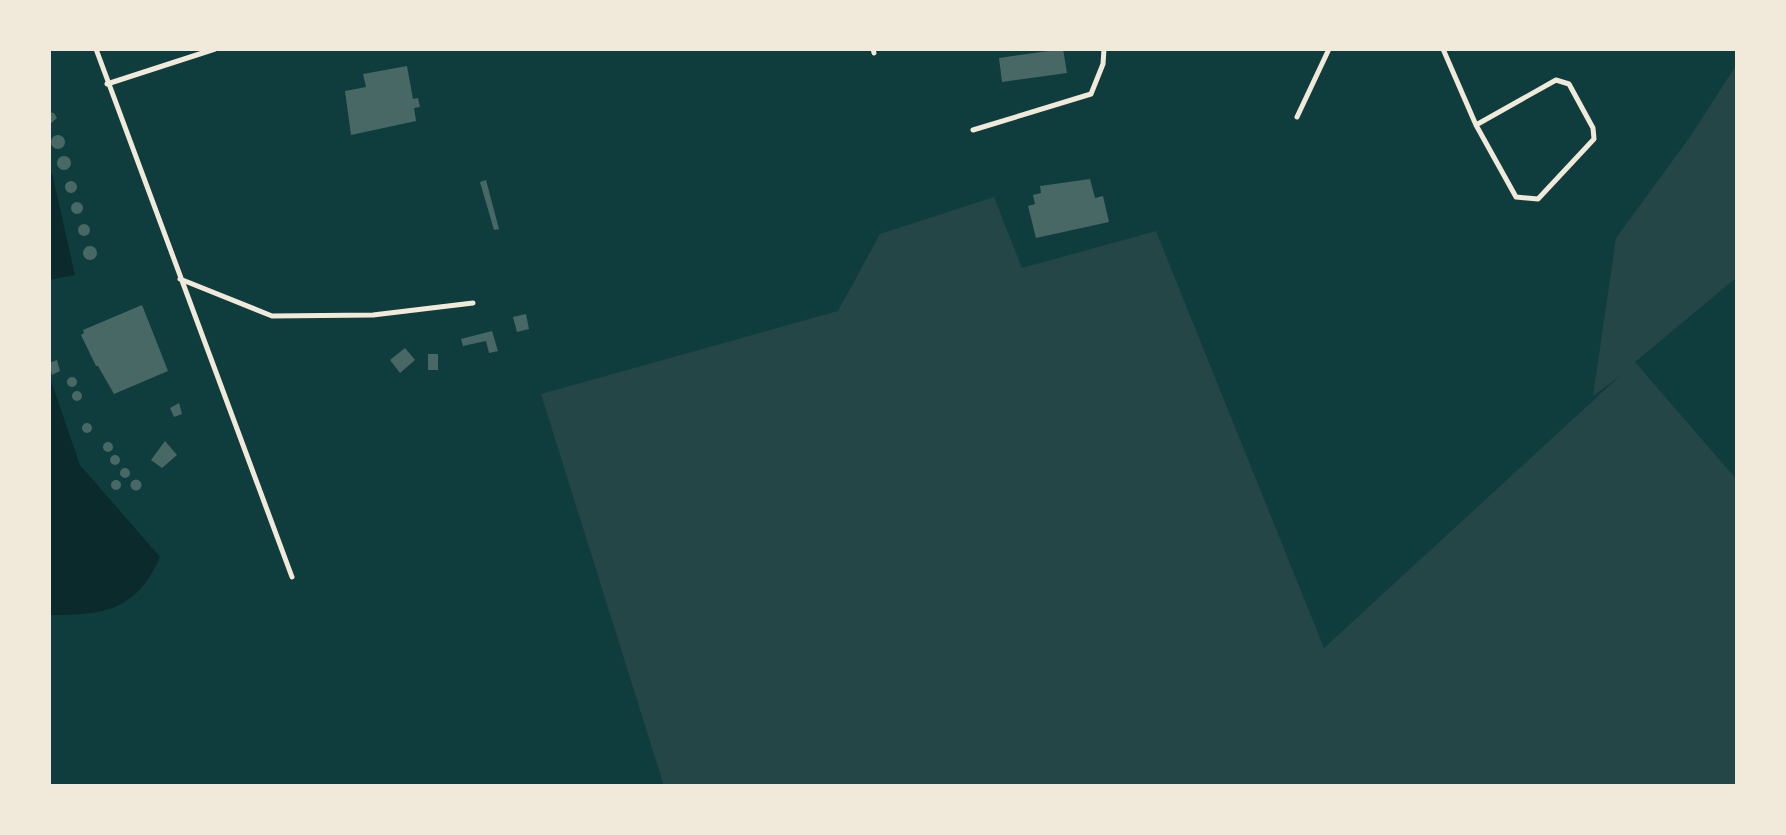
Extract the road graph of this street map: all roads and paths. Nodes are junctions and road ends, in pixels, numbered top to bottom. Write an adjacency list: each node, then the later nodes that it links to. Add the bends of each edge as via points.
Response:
1 (96, 49): 6 (lane)
2 (215, 49): 6 (lane)
3 (1104, 49): 9 (lane, via 1091,94)
4 (1329, 49): 7 (lane)
5 (1443, 49): 8 (lane)
6 (107, 84): 10 (lane)
7 (1297, 117)
8 (1476, 125): 8 (lane, via 1516,197 1527,199 1538,199 1594,139 1593,128 1569,84 1556,80)
9 (973, 130)
10 (180, 279): 11 (lane, via 272,316 373,315); 12 (lane)
11 (474, 303)
12 (292, 577)

